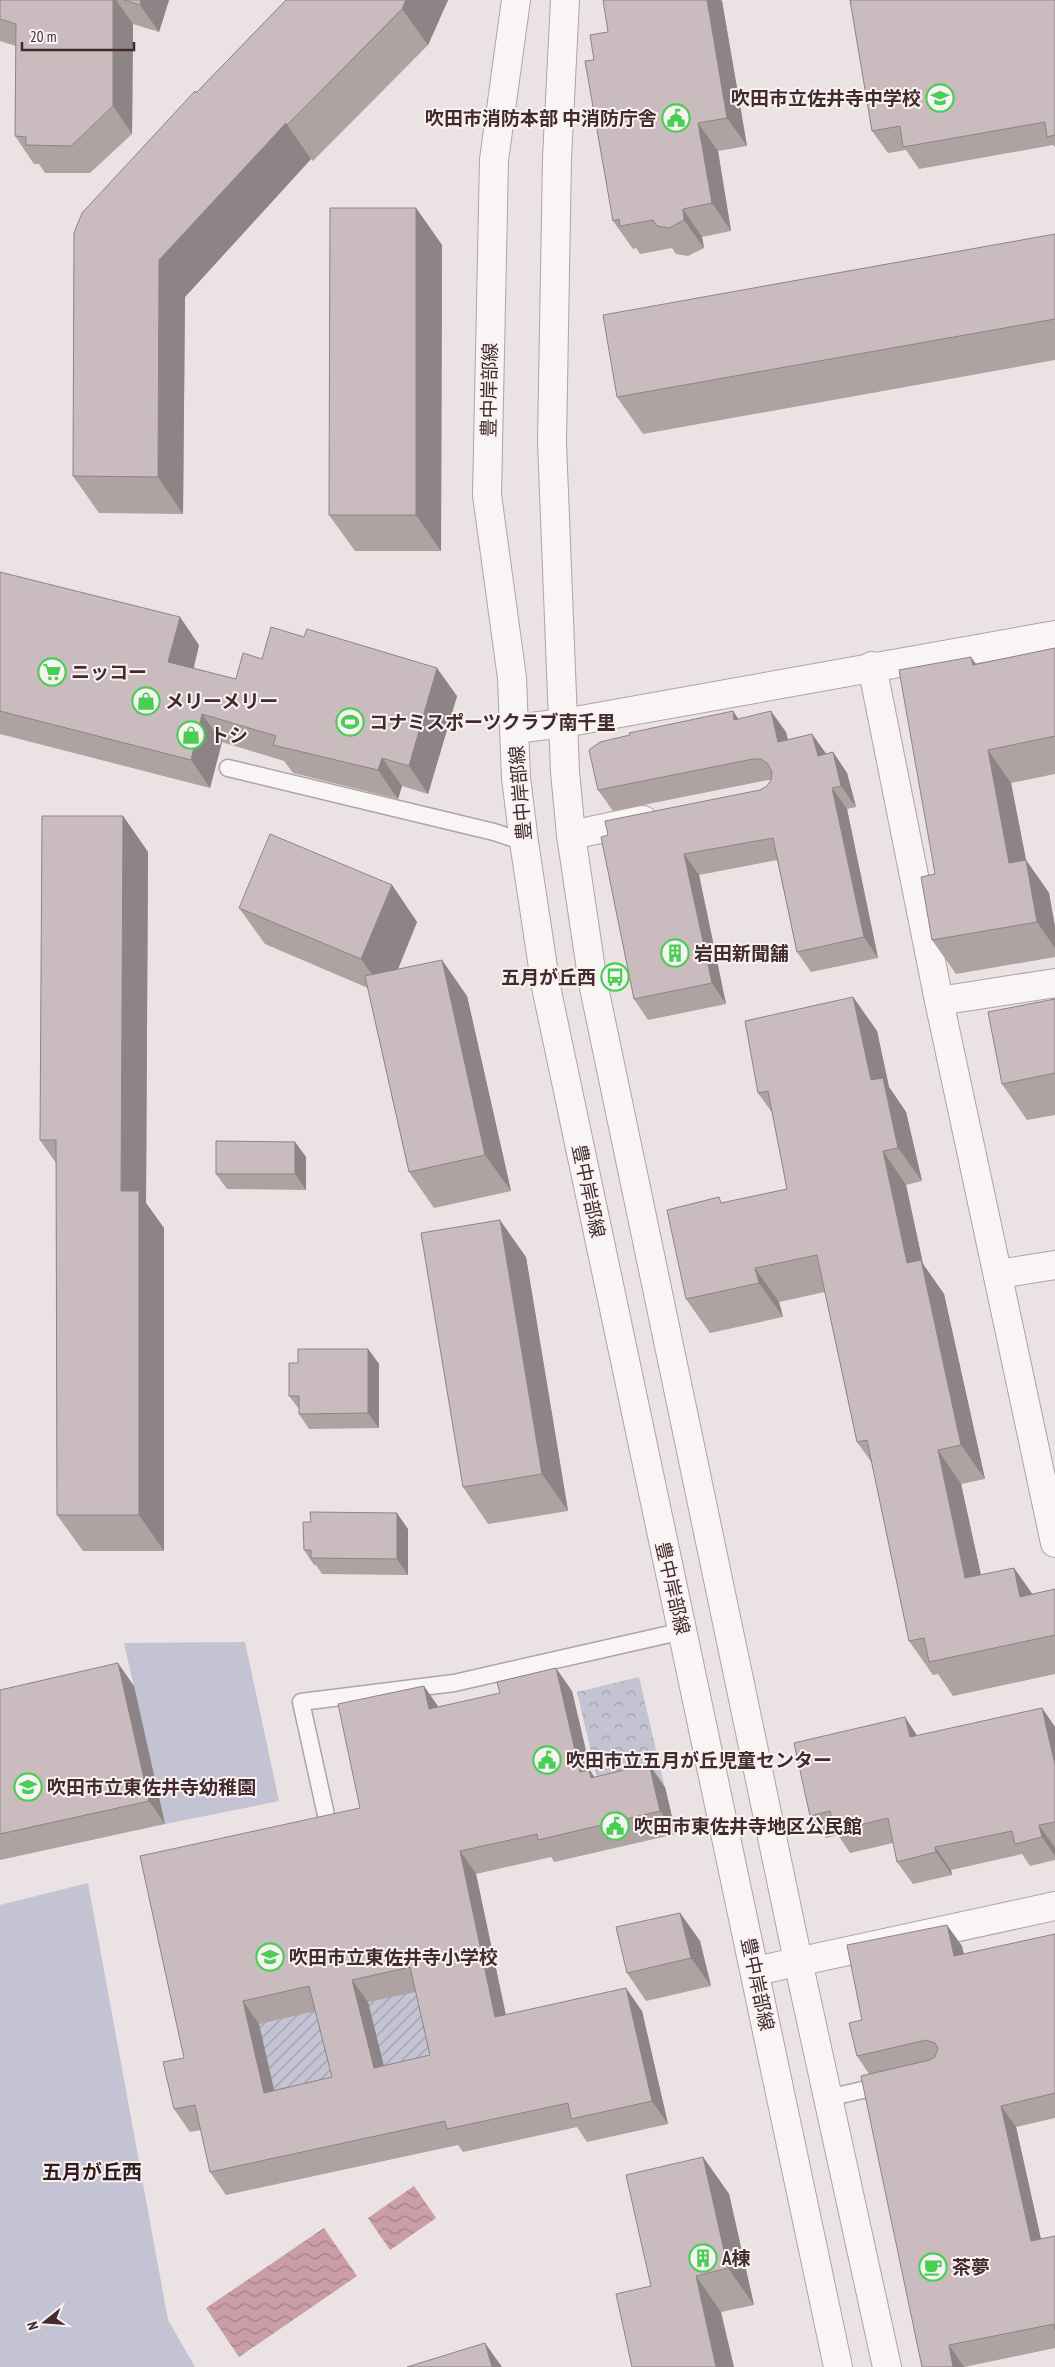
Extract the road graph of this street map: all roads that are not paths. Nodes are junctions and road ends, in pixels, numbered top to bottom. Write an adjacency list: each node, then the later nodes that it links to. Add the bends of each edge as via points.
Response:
1 (516, 0): 6 (street, 豊中岸部線, via 494,160 487,495 512,678)
2 (565, 0): 5 (street, via 557,158 552,442)
3 (1055, 635): 4 (street)
4 (872, 666): 5 (street); 12 (street)
5 (564, 723): 6 (street); 9 (street)
6 (515, 729): 10 (street, 豊中岸部線, via 516,778)
7 (228, 768): 10 (lane)
8 (667, 816): 9 (street)
9 (571, 835): 19 (street, via 593,983)
10 (524, 842): 16 (street, 豊中岸部線, via 546,987)
11 (1055, 983): 12 (street)
12 (939, 1001): 14 (street)
13 (1055, 1265): 14 (street)
14 (999, 1274): 15 (street)
15 (1055, 1543)
16 (683, 1631): 17 (lane, via 454,1683 302,1702); 20 (street, 豊中岸部線)
17 (326, 1815)
18 (1055, 1906): 19 (street)
19 (798, 1961): 20 (street); 22 (street)
20 (756, 1971): 23 (street, 豊中岸部線)
21 (896, 2082): 22 (lane)
22 (828, 2098): 24 (street)
23 (838, 2367)
24 (887, 2367)

